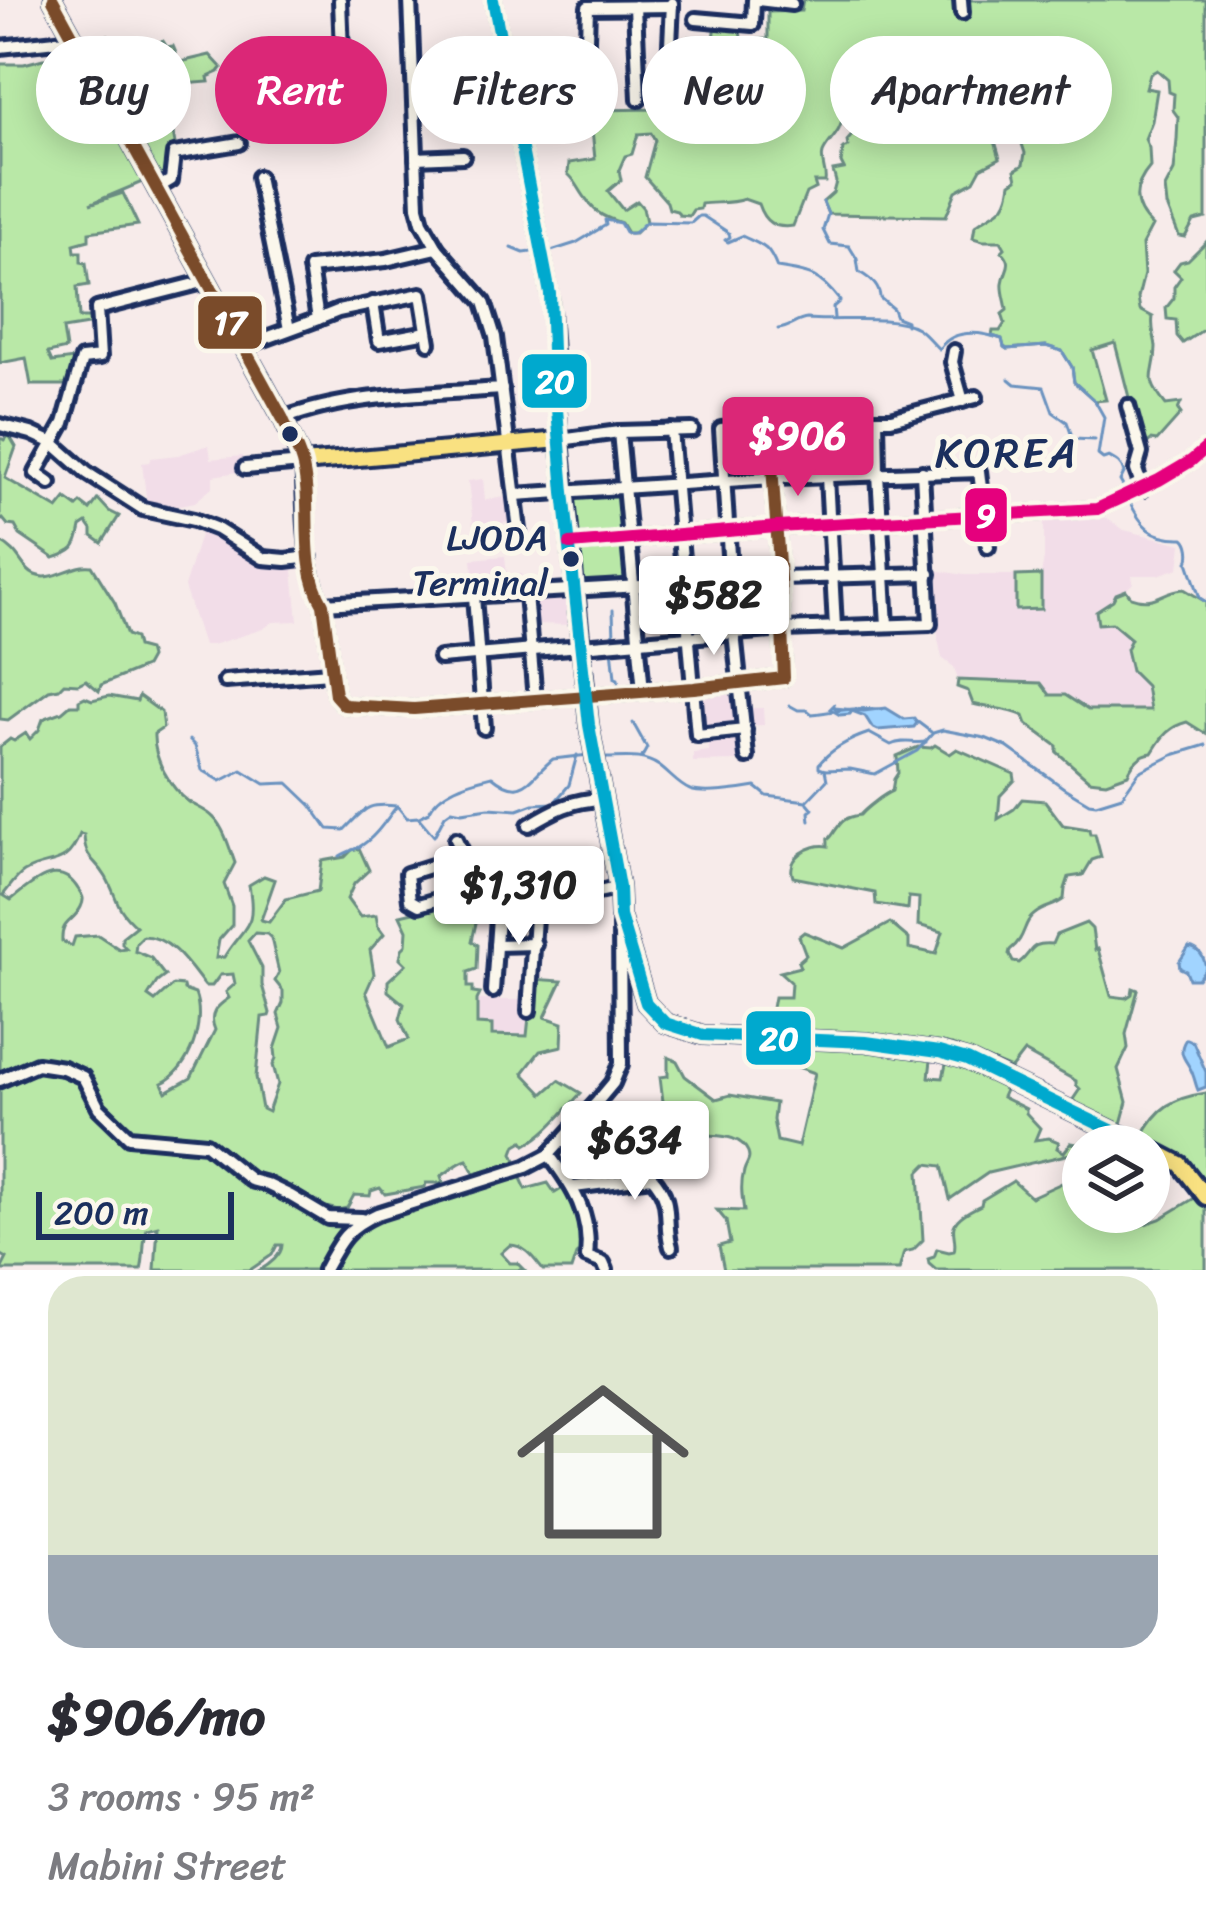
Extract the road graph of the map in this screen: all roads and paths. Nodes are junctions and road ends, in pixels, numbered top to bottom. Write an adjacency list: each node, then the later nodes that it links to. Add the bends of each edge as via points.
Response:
1 (53, 0): 10 (main road)
2 (340, 0): 11 (street)
3 (410, 0): 22 (street)
4 (493, 0): 12 (street)
5 (756, 0): 7 (street); 9 (street, via 753,24)
6 (672, 3): 8 (street); 14 (street)
7 (792, 4)
8 (635, 6): 13 (street, via 588,7); 17 (street)
9 (696, 19)
10 (73, 36)
11 (341, 36)
12 (500, 36)
13 (587, 36)
14 (670, 36)
15 (36, 43): 16 (street)
16 (0, 47)
17 (638, 99)
18 (131, 144): 24 (main road)
19 (233, 144): 24 (street, via 174,154 171,180)
20 (520, 144): 42 (street, via 550,295)
21 (463, 156): 22 (street)
22 (416, 158): 25 (street, via 422,222)
23 (258, 177): 29 (street)
24 (156, 190): 26 (main road)
25 (437, 248): 28 (street, via 310,268); 32 (street, via 484,302)
26 (207, 281): 30 (main road); 43 (street, via 97,309 100,357 82,358)
27 (373, 303): 27 (street, via 421,294 428,338 379,341); 28 (street)
28 (318, 319): 29 (street)
29 (289, 329): 30 (street)
30 (242, 347): 34 (main road)
31 (954, 351): 35 (street, via 969,399)
32 (502, 389): 34 (street, via 343,403); 44 (street)
33 (1128, 406): 56 (street)
34 (283, 419): 46 (main road)
35 (878, 419): 36 (street); 49 (street)
36 (824, 420): 38 (street); 50 (street)
37 (2, 422): 43 (street)
38 (769, 424): 51 (street); 52 (street, via 721,429)
39 (671, 430): 40 (street); 41 (street); 54 (street)
40 (692, 430)
41 (619, 432): 42 (street); 55 (street)
42 (560, 440): 44 (main road); 57 (main road)
43 (53, 443): 53 (street, via 36,473); 70 (street, via 143,509 217,529 263,558)
44 (508, 445): 46 (main road); 58 (street)
45 (1206, 448): 56 (street)
46 (303, 464): 47 (street); 70 (street)
47 (245, 468)
48 (922, 472): 49 (street); 59 (street, via 979,471); 60 (street)
49 (878, 474): 50 (street); 61 (street)
50 (827, 477): 51 (street); 62 (street)
51 (773, 478): 52 (street); 63 (street)
52 (724, 481): 54 (street); 65 (street)
53 (50, 483)
54 (674, 484): 55 (street); 66 (street)
55 (623, 488): 57 (street); 67 (street)
56 (1143, 489): 59 (street, via 1078,511)
57 (564, 492): 58 (street); 68 (main road)
58 (514, 495): 64 (street)
59 (986, 514): 60 (street); 69 (street)
60 (926, 519): 61 (street); 71 (street)
61 (881, 522): 62 (street); 72 (street)
62 (829, 525): 63 (street); 74 (street)
63 (777, 527): 65 (street); 73 (street)
64 (519, 530)
65 (728, 531): 66 (street); 75 (street)
66 (680, 534): 67 (street); 76 (street)
67 (630, 538): 68 (street); 77 (street)
68 (570, 544): 78 (main road)
69 (988, 547)
70 (310, 557): 81 (street)
71 (929, 574): 72 (street); 82 (street, via 930,624)
72 (884, 575): 74 (street); 82 (street)
73 (781, 578): 74 (street); 75 (street); 84 (street)
74 (833, 578): 83 (street)
75 (731, 582): 76 (street); 85 (street)
76 (684, 585): 77 (street); 86 (street)
77 (634, 586): 78 (street); 87 (street)
78 (575, 590): 79 (street); 88 (main road)
79 (526, 594): 80 (street); 89 (street)
80 (474, 596): 81 (street); 90 (street)
81 (323, 604): 92 (street)
82 (887, 625): 83 (street)
83 (836, 627): 84 (street)
84 (783, 629): 85 (street); 94 (street, via 784,678)
85 (734, 633): 86 (street); 94 (street)
86 (689, 638): 87 (street); 95 (street)
87 (639, 641): 88 (street); 96 (street)
88 (580, 644): 89 (street); 97 (main road)
89 (531, 648): 90 (street); 98 (street)
90 (480, 654): 91 (street); 99 (street)
91 (440, 658)
92 (331, 673): 93 (street); 99 (street, via 344,705)
93 (225, 681)
94 (740, 683): 95 (street); 101 (street)
95 (694, 688): 96 (street); 101 (street, via 697,735)
96 (644, 692): 97 (street)
97 (586, 695): 98 (street); 103 (main road)
98 (536, 700): 99 (street)
99 (483, 704): 100 (street)
100 (484, 728)
101 (745, 730): 102 (street)
102 (747, 757)
103 (602, 799): 104 (street, via 558,807); 108 (main road)
104 (529, 825)
105 (456, 839): 106 (street)
106 (464, 856): 107 (street); 107 (street, via 406,874 410,900 419,905 467,891)
107 (476, 880): 110 (street, via 489,878)
108 (619, 887): 109 (street); 111 (main road)
109 (536, 901): 110 (street); 112 (street)
110 (499, 902): 113 (street)
111 (620, 916): 114 (main road); 115 (street)
112 (535, 944): 113 (street); 117 (street)
113 (496, 945): 116 (street)
114 (635, 968): 115 (main road); 119 (main road, via 646,1003 665,1023 718,1036 939,1052)
115 (618, 970): 120 (street, via 619,1072)
116 (493, 991)
117 (530, 1011)
118 (0, 1080): 124 (street, via 37,1064 63,1068 83,1077 99,1108 129,1137 206,1144 251,1180 328,1218)
119 (1101, 1125)
120 (549, 1155): 122 (street); 124 (street)
121 (1170, 1159): 123 (main road)
122 (574, 1186): 125 (street, via 652,1177 671,1220); 127 (street, via 587,1257)
123 (1206, 1197)
124 (366, 1220): 126 (street, via 345,1234)
125 (671, 1247)
126 (325, 1270)
127 (606, 1270)

